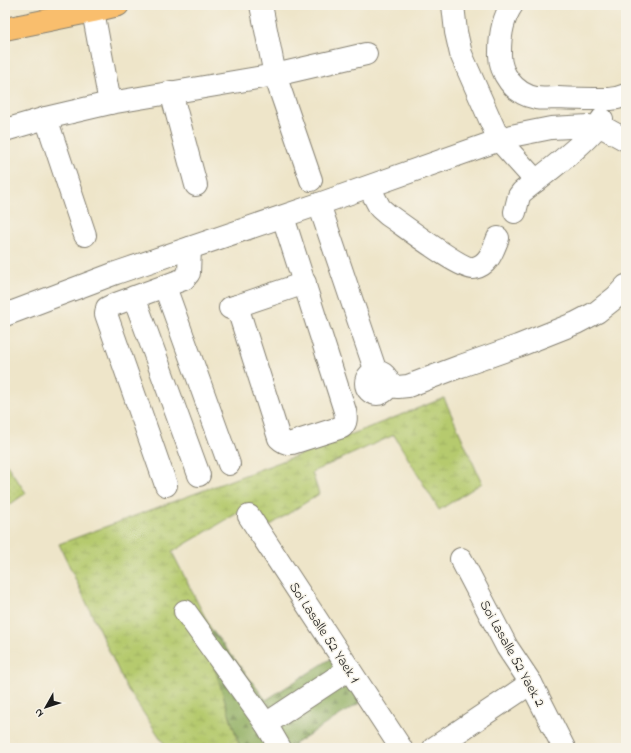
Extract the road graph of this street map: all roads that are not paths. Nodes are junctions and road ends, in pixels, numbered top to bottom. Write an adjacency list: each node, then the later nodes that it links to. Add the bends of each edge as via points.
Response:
1 (118, 5): 5 (main road)
2 (261, 5): 8 (street)
3 (453, 5): 17 (street, via 461,54)
4 (512, 5): 11 (street, via 504,20 500,45 501,65 516,89)
5 (93, 12): 6 (main road); 12 (street)
6 (5, 29)
7 (366, 54): 8 (street)
8 (275, 75): 9 (street); 19 (street)
9 (171, 92): 12 (street); 21 (street)
10 (618, 97): 11 (street); 14 (street)
11 (536, 98): 16 (street)
12 (110, 103): 13 (street)
13 (46, 118): 15 (street); 26 (street)
14 (598, 127): 16 (street, via 574,125); 18 (street); 20 (street)
15 (5, 130)
16 (534, 130): 17 (street)
17 (499, 140): 20 (street); 22 (street)
18 (626, 140)
19 (311, 180)
20 (536, 181): 24 (street, via 519,196)
21 (196, 184)
22 (369, 187): 23 (street); 27 (street, via 380,208 388,215 469,268 476,268 488,259)
23 (319, 204): 25 (street); 30 (street, via 382,379 398,387 408,386 576,323 597,312)
24 (515, 212)
25 (283, 217): 28 (street); 29 (street)
26 (85, 235)
27 (498, 238)
28 (190, 248): 31 (street, via 189,274 182,281); 33 (street)
29 (305, 283): 29 (street, via 346,416 342,427 288,444 280,438 234,307)
30 (626, 286)
31 (165, 287): 32 (street); 34 (street)
32 (134, 297): 35 (street); 36 (street, via 109,306 106,314)
33 (5, 315)
34 (229, 464)
35 (199, 475)
36 (166, 485)
37 (249, 516): 40 (street, Soi Lasalle 52 Yaek 1)
38 (461, 558): 41 (street, Soi Lasalle 52 Yaek 2, via 507,646)
39 (185, 611): 42 (street)
40 (350, 669): 42 (street); 44 (street, Soi Lasalle 52 Yaek 1)
41 (530, 683): 45 (street); 46 (street, Soi Lasalle 52 Yaek 2)
42 (266, 724): 43 (street)
43 (280, 748)
44 (401, 748)
45 (434, 748)
46 (564, 748)

